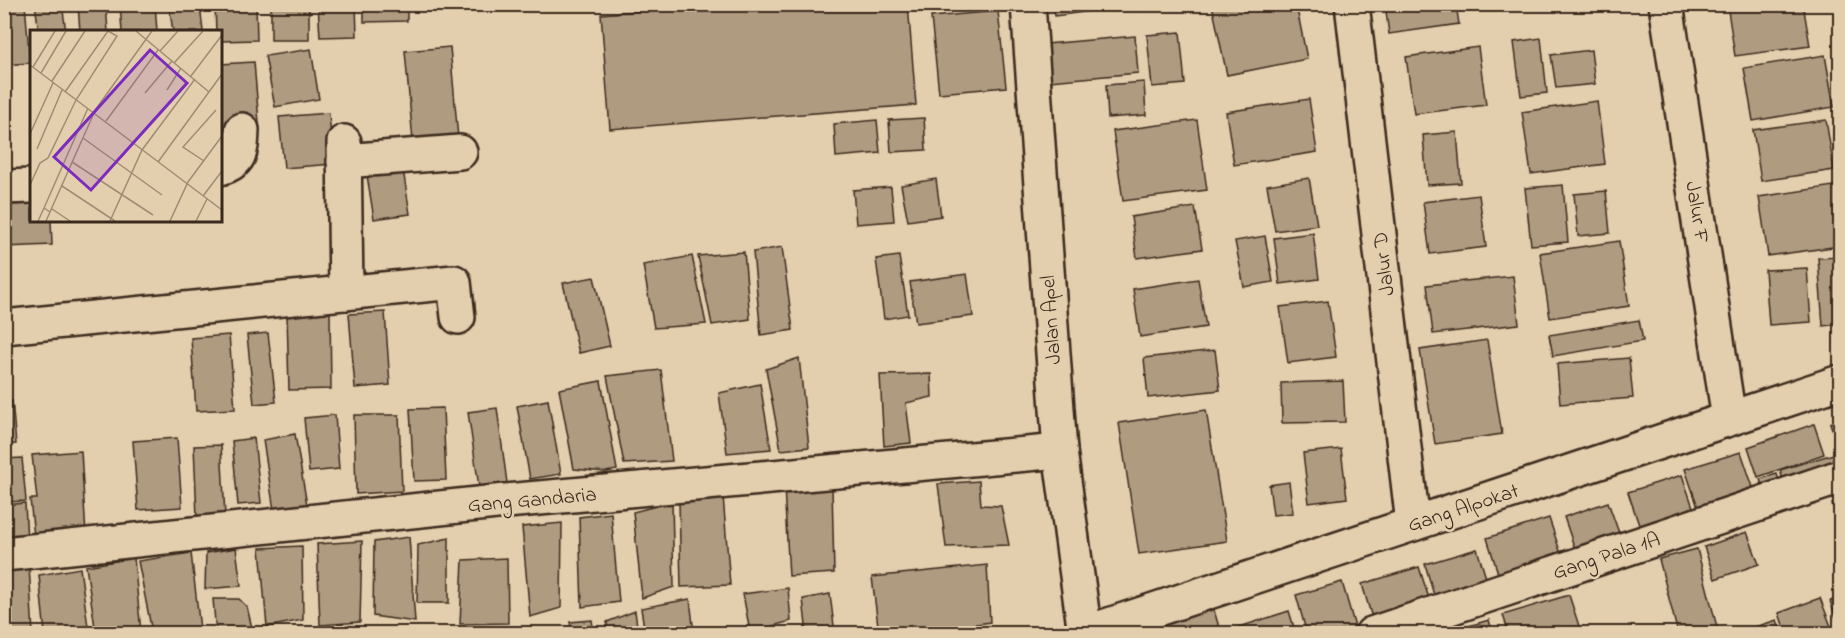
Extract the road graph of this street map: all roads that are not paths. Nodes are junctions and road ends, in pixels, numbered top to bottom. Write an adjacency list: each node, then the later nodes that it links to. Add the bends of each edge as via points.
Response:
1 (1028, 4): 14 (street, Jalan Apel)
2 (1352, 4): 16 (street, Jalur D)
3 (1666, 4): 13 (street, Jalur F)
4 (242, 130): 6 (street, via 241,154 236,162)
5 (460, 152): 9 (street, via 344,152)
6 (222, 167)
7 (30, 186): 8 (street)
8 (4, 187)
9 (346, 293): 10 (street, via 454,282); 11 (street)
10 (458, 317)
11 (4, 327)
12 (1840, 382): 13 (street, Gang Alpokat)
13 (1729, 419): 16 (street, Gang Alpokat)
14 (1060, 451): 17 (street, Gang Gandaria, via 506,501); 18 (street, Jalan Apel)
15 (1840, 477): 19 (street, Gang Pala 1A)
16 (1413, 524): 18 (street, Gang Alpokat)
17 (4, 554)
18 (1085, 633)
19 (1372, 633)

